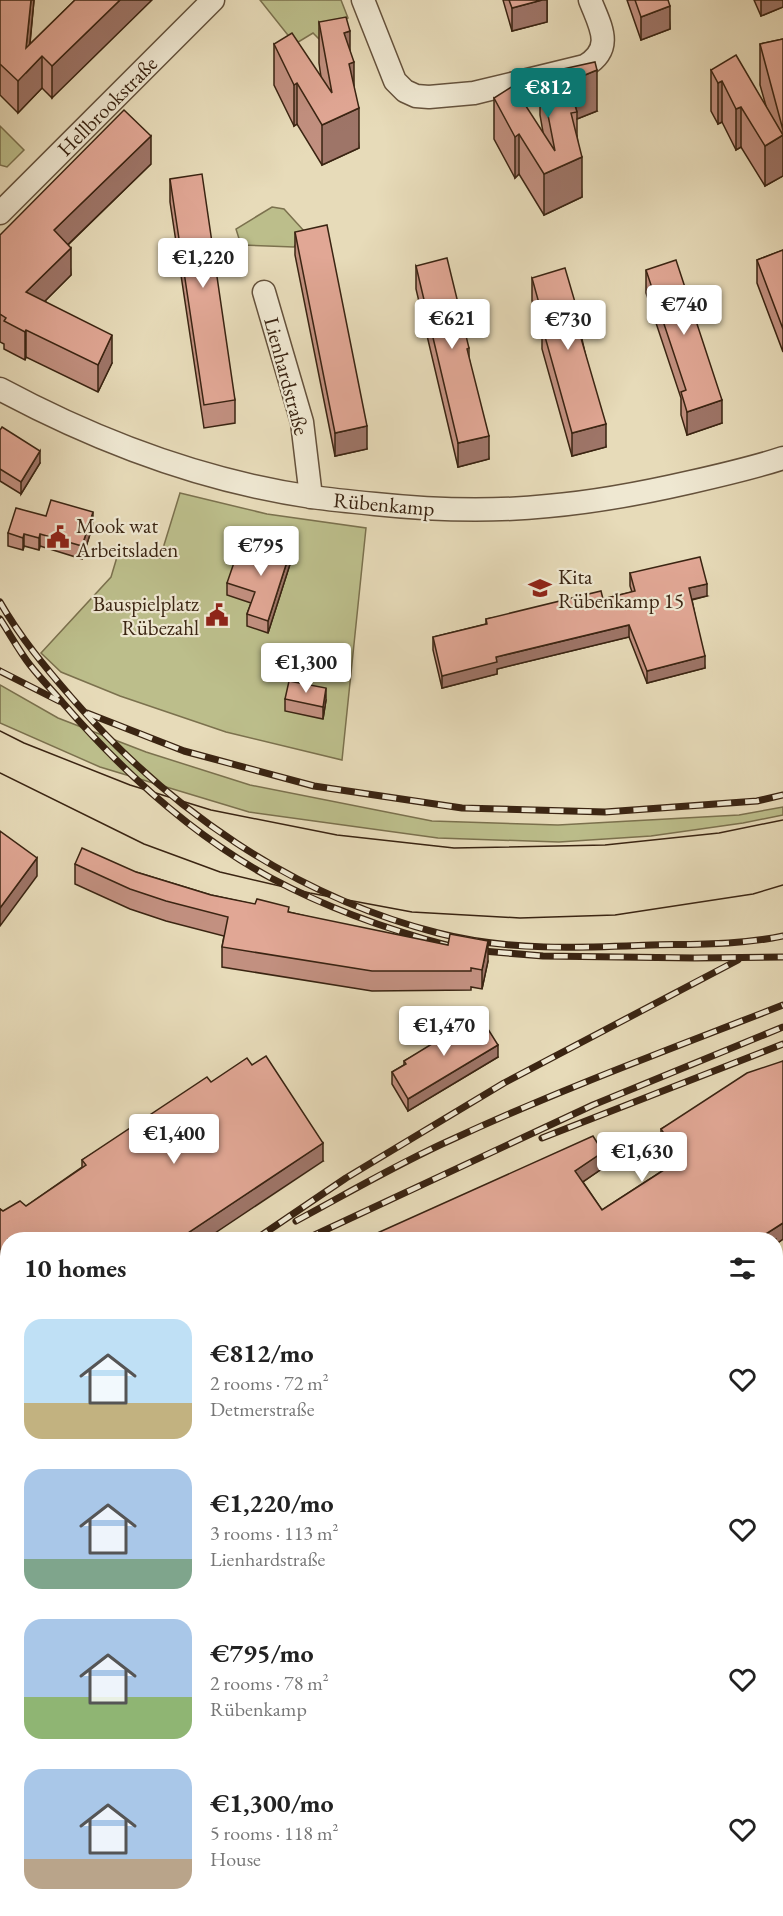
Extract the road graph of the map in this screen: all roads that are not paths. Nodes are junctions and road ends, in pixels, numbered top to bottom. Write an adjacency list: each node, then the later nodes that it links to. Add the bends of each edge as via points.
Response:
1 (213, 0): 4 (street, Hellbrookstraße)
2 (363, 0): 3 (street, via 395,81 410,94 429,97 474,93 585,66 602,51 603,44)
3 (590, 0)
4 (0, 213)
5 (264, 292): 8 (street, Lienhardstraße, via 302,422)
6 (0, 389): 8 (street, Rübenkamp, via 53,417 144,454 233,481)
7 (783, 458): 8 (street, Rübenkamp, via 638,494 546,507 447,509)
8 (311, 497)

